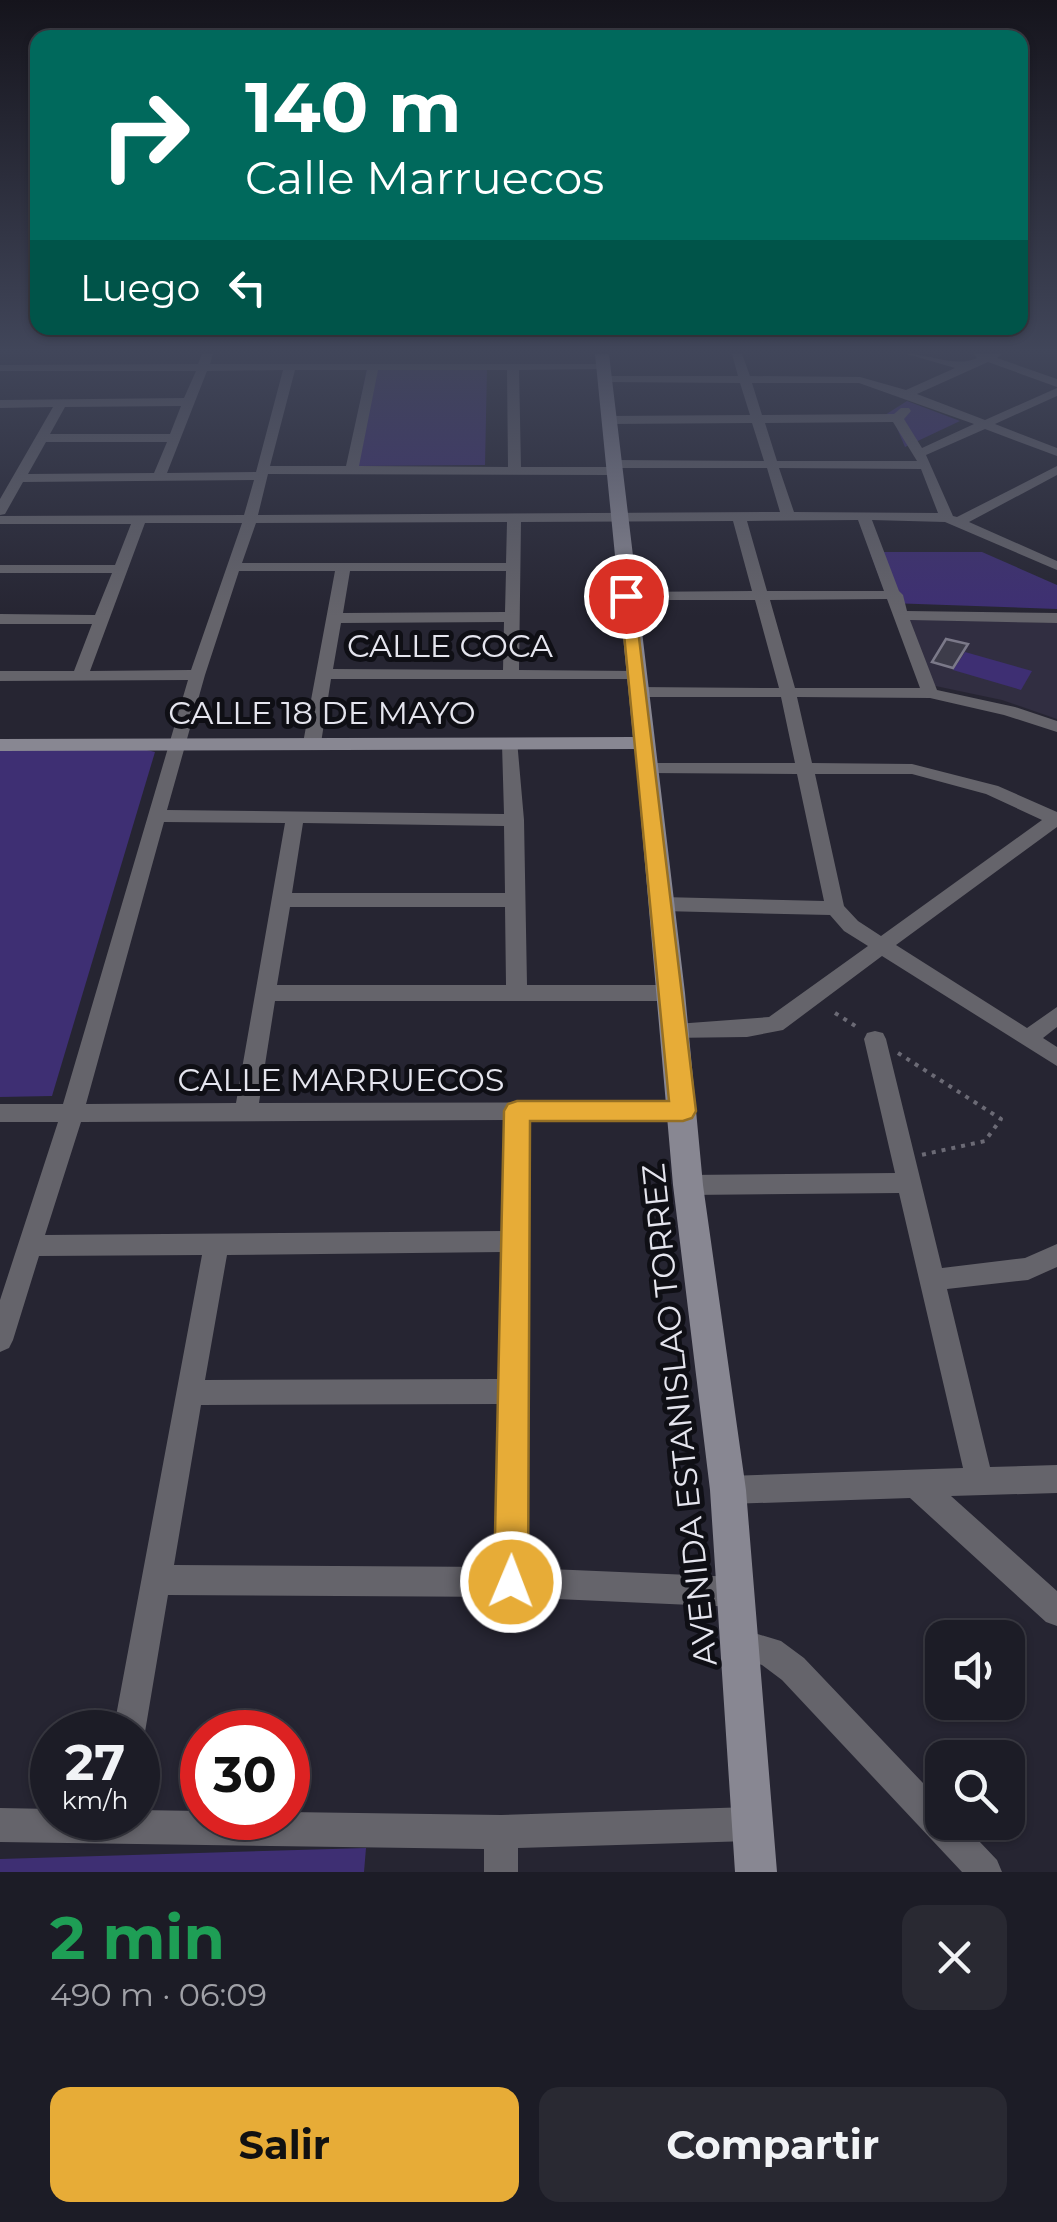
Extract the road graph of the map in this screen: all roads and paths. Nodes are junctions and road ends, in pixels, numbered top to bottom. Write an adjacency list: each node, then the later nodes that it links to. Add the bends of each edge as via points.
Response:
1 (42, 441): 20 (street)
2 (173, 441): 19 (street)
3 (269, 441): 18 (street)
4 (358, 441): 15 (street)
5 (514, 441): 17 (street)
6 (610, 441): 14 (street, AVENIDA ESTANISLAO TORREZ)
7 (764, 441): 13 (street)
8 (912, 441): 12 (street)
9 (956, 441): 12 (street)
10 (1029, 441): 11 (street)
11 (1057, 452)
12 (923, 459): 13 (street); 30 (street)
13 (772, 464): 14 (street); 24 (street)
14 (612, 467): 17 (street); 26 (street, AVENIDA ESTANISLAO TORREZ)
15 (352, 470): 17 (street); 18 (street)
16 (1057, 470): 30 (street)
17 (514, 471)
18 (260, 473): 19 (street); 27 (street)
19 (159, 476): 20 (street)
20 (22, 478): 21 (street)
21 (0, 511)
22 (863, 515): 24 (street); 30 (street); 38 (street)
23 (739, 516): 24 (street); 26 (street); 37 (street)
24 (788, 516)
25 (514, 518): 26 (street); 27 (street); 33 (street)
26 (618, 518): 39 (street, AVENIDA ESTANISLAO TORREZ)
27 (250, 519): 29 (street); 32 (street)
28 (0, 520): 29 (street)
29 (138, 520): 36 (street)
30 (953, 520): 31 (street)
31 (1055, 562)
32 (234, 567): 34 (street); 47 (street)
33 (513, 567): 34 (street); 41 (street)
34 (343, 568): 42 (street)
35 (0, 569): 36 (street)
36 (123, 570): 45 (street)
37 (760, 594): 38 (street); 39 (street); 52 (street)
38 (896, 594): 40 (street)
39 (626, 596): 51 (street, AVENIDA ESTANISLAO TORREZ)
40 (903, 615): 43 (street); 53 (street)
41 (513, 616): 42 (street); 48 (street)
42 (333, 618): 46 (street)
43 (1057, 618)
44 (0, 619): 45 (street)
45 (102, 620): 50 (street)
46 (322, 674): 48 (street, CALLE COCA); 55 (street)
47 (197, 675): 50 (street); 58 (street)
48 (511, 675): 51 (street, CALLE COCA)
49 (0, 676): 50 (street)
50 (80, 676)
51 (637, 684): 52 (street, CALLE COCA); 59 (street, AVENIDA ESTANISLAO TORREZ)
52 (788, 692): 53 (street, CALLE COCA); 60 (street)
53 (930, 694): 54 (street, CALLE COCA)
54 (1057, 728)
55 (312, 744): 56 (street, CALLE 18 DE MAYO); 58 (street, CALLE 18 DE MAYO)
56 (511, 744): 59 (street, CALLE 18 DE MAYO); 64 (street)
57 (0, 745): 58 (street, CALLE 18 DE MAYO)
58 (177, 745): 61 (street)
59 (646, 756): 60 (street); 67 (street, AVENIDA ESTANISLAO TORREZ)
60 (801, 767): 63 (street, via 912,769 992,790); 68 (street)
61 (158, 816): 62 (street); 83 (street)
62 (295, 817): 64 (street); 65 (street)
63 (1057, 819): 69 (street)
64 (514, 820): 66 (street)
65 (282, 900): 66 (street); 70 (street)
66 (514, 900): 72 (street)
67 (662, 904): 68 (street); 71 (street, AVENIDA ESTANISLAO TORREZ)
68 (835, 908): 69 (street)
69 (884, 947): 75 (street, via 776,1024); 77 (street)
70 (266, 992): 72 (street); 79 (street)
71 (672, 992): 72 (street); 75 (street, AVENIDA ESTANISLAO TORREZ)
72 (517, 994)
73 (834, 1013): 76 (path)
74 (1057, 1015): 77 (street)
75 (676, 1032): 81 (street, AVENIDA ESTANISLAO TORREZ)
76 (875, 1039): 84 (street); 84 (path, via 1002,1120 985,1141)
77 (1028, 1039): 78 (street)
78 (1057, 1058)
79 (246, 1111): 80 (street, CALLE MARRUECOS); 83 (street, CALLE MARRUECOS)
80 (517, 1111): 81 (street, CALLE MARRUECOS); 86 (street)
81 (683, 1111): 85 (street, AVENIDA ESTANISLAO TORREZ)
82 (0, 1113): 83 (street, CALLE MARRUECOS)
83 (72, 1113): 87 (street)
84 (905, 1171): 85 (street); 90 (street)
85 (688, 1185): 97 (street, AVENIDA ESTANISLAO TORREZ)
86 (513, 1241): 88 (street); 92 (street)
87 (32, 1246): 88 (street); 91 (street)
88 (216, 1246): 93 (street)
89 (1057, 1255): 90 (street, via 1028,1269)
90 (930, 1280): 95 (street)
91 (1, 1331)
92 (514, 1391): 93 (street); 99 (street)
93 (189, 1393): 98 (street)
94 (1057, 1478): 95 (street)
95 (980, 1482): 96 (street)
96 (914, 1483): 97 (street); 101 (street)
97 (728, 1490): 100 (street, AVENIDA ESTANISLAO TORREZ)
98 (159, 1580): 99 (street); 103 (street)
99 (511, 1582): 100 (street)
100 (737, 1592): 102 (street, AVENIDA ESTANISLAO TORREZ)
101 (1057, 1611)
102 (741, 1644): 105 (street, AVENIDA ESTANISLAO TORREZ); 111 (street, via 770,1652 794,1669)
103 (133, 1710)
104 (160, 1823): 108 (street)
105 (750, 1824): 108 (street); 110 (street, AVENIDA ESTANISLAO TORREZ)
106 (30, 1825): 107 (street)
107 (0, 1826)
108 (501, 1832): 109 (street)
109 (501, 1872)
110 (756, 1872)
111 (985, 1872)

